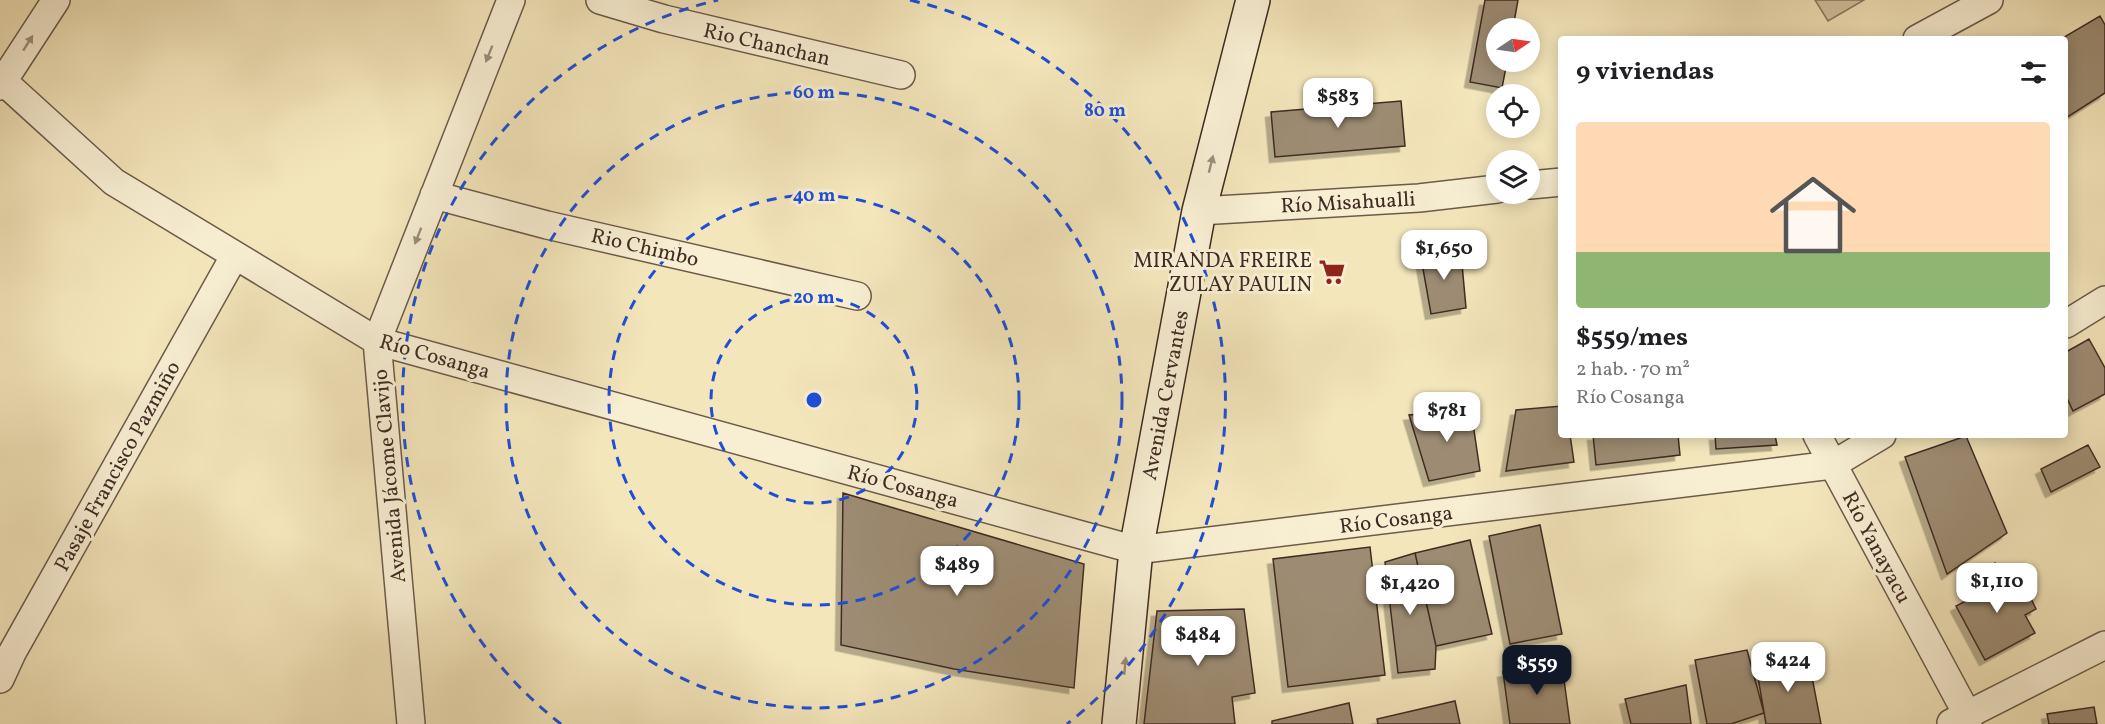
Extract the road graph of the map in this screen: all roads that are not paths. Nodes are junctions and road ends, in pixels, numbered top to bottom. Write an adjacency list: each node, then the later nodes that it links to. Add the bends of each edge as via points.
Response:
1 (56, 0): 8 (street, one-way to 1)
2 (511, 0): 12 (street, Avenida Jácome Clavijo, one-way to 12)
3 (600, 0): 7 (street, Rio Chanchan)
4 (1253, 0): 13 (street, Avenida Cervantes, one-way to 4)
5 (1989, 0): 6 (street)
6 (1923, 36)
7 (901, 75)
8 (2, 84): 14 (street, Río Cosanga, via 114,182)
9 (1558, 182): 10 (street)
10 (1540, 184)
11 (1486, 190): 13 (street, Río Misahualli)
12 (434, 195): 15 (street, Rio Chimbo); 18 (street, Avenida Jácome Clavijo, one-way to 18)
13 (1199, 211): 22 (street, Avenida Cervantes)
14 (235, 255): 18 (street, Río Cosanga); 24 (street, Pasaje Francisco Pazmiño)
15 (857, 296)
16 (2105, 300): 17 (street)
17 (2068, 323)
18 (377, 341): 22 (street, Río Cosanga); 26 (street, Avenida Jácome Clavijo)
19 (1818, 438): 21 (street, Río Yanayacu)
20 (1877, 438): 21 (street, Río Cosanga)
21 (1832, 465): 22 (street, Río Cosanga); 25 (street, Río Yanayacu)
22 (1136, 550): 27 (street, Avenida Cervantes, one-way to 22)
23 (2105, 645): 25 (street)
24 (0, 679)
25 (1962, 721)
26 (411, 724)
27 (1119, 724)

